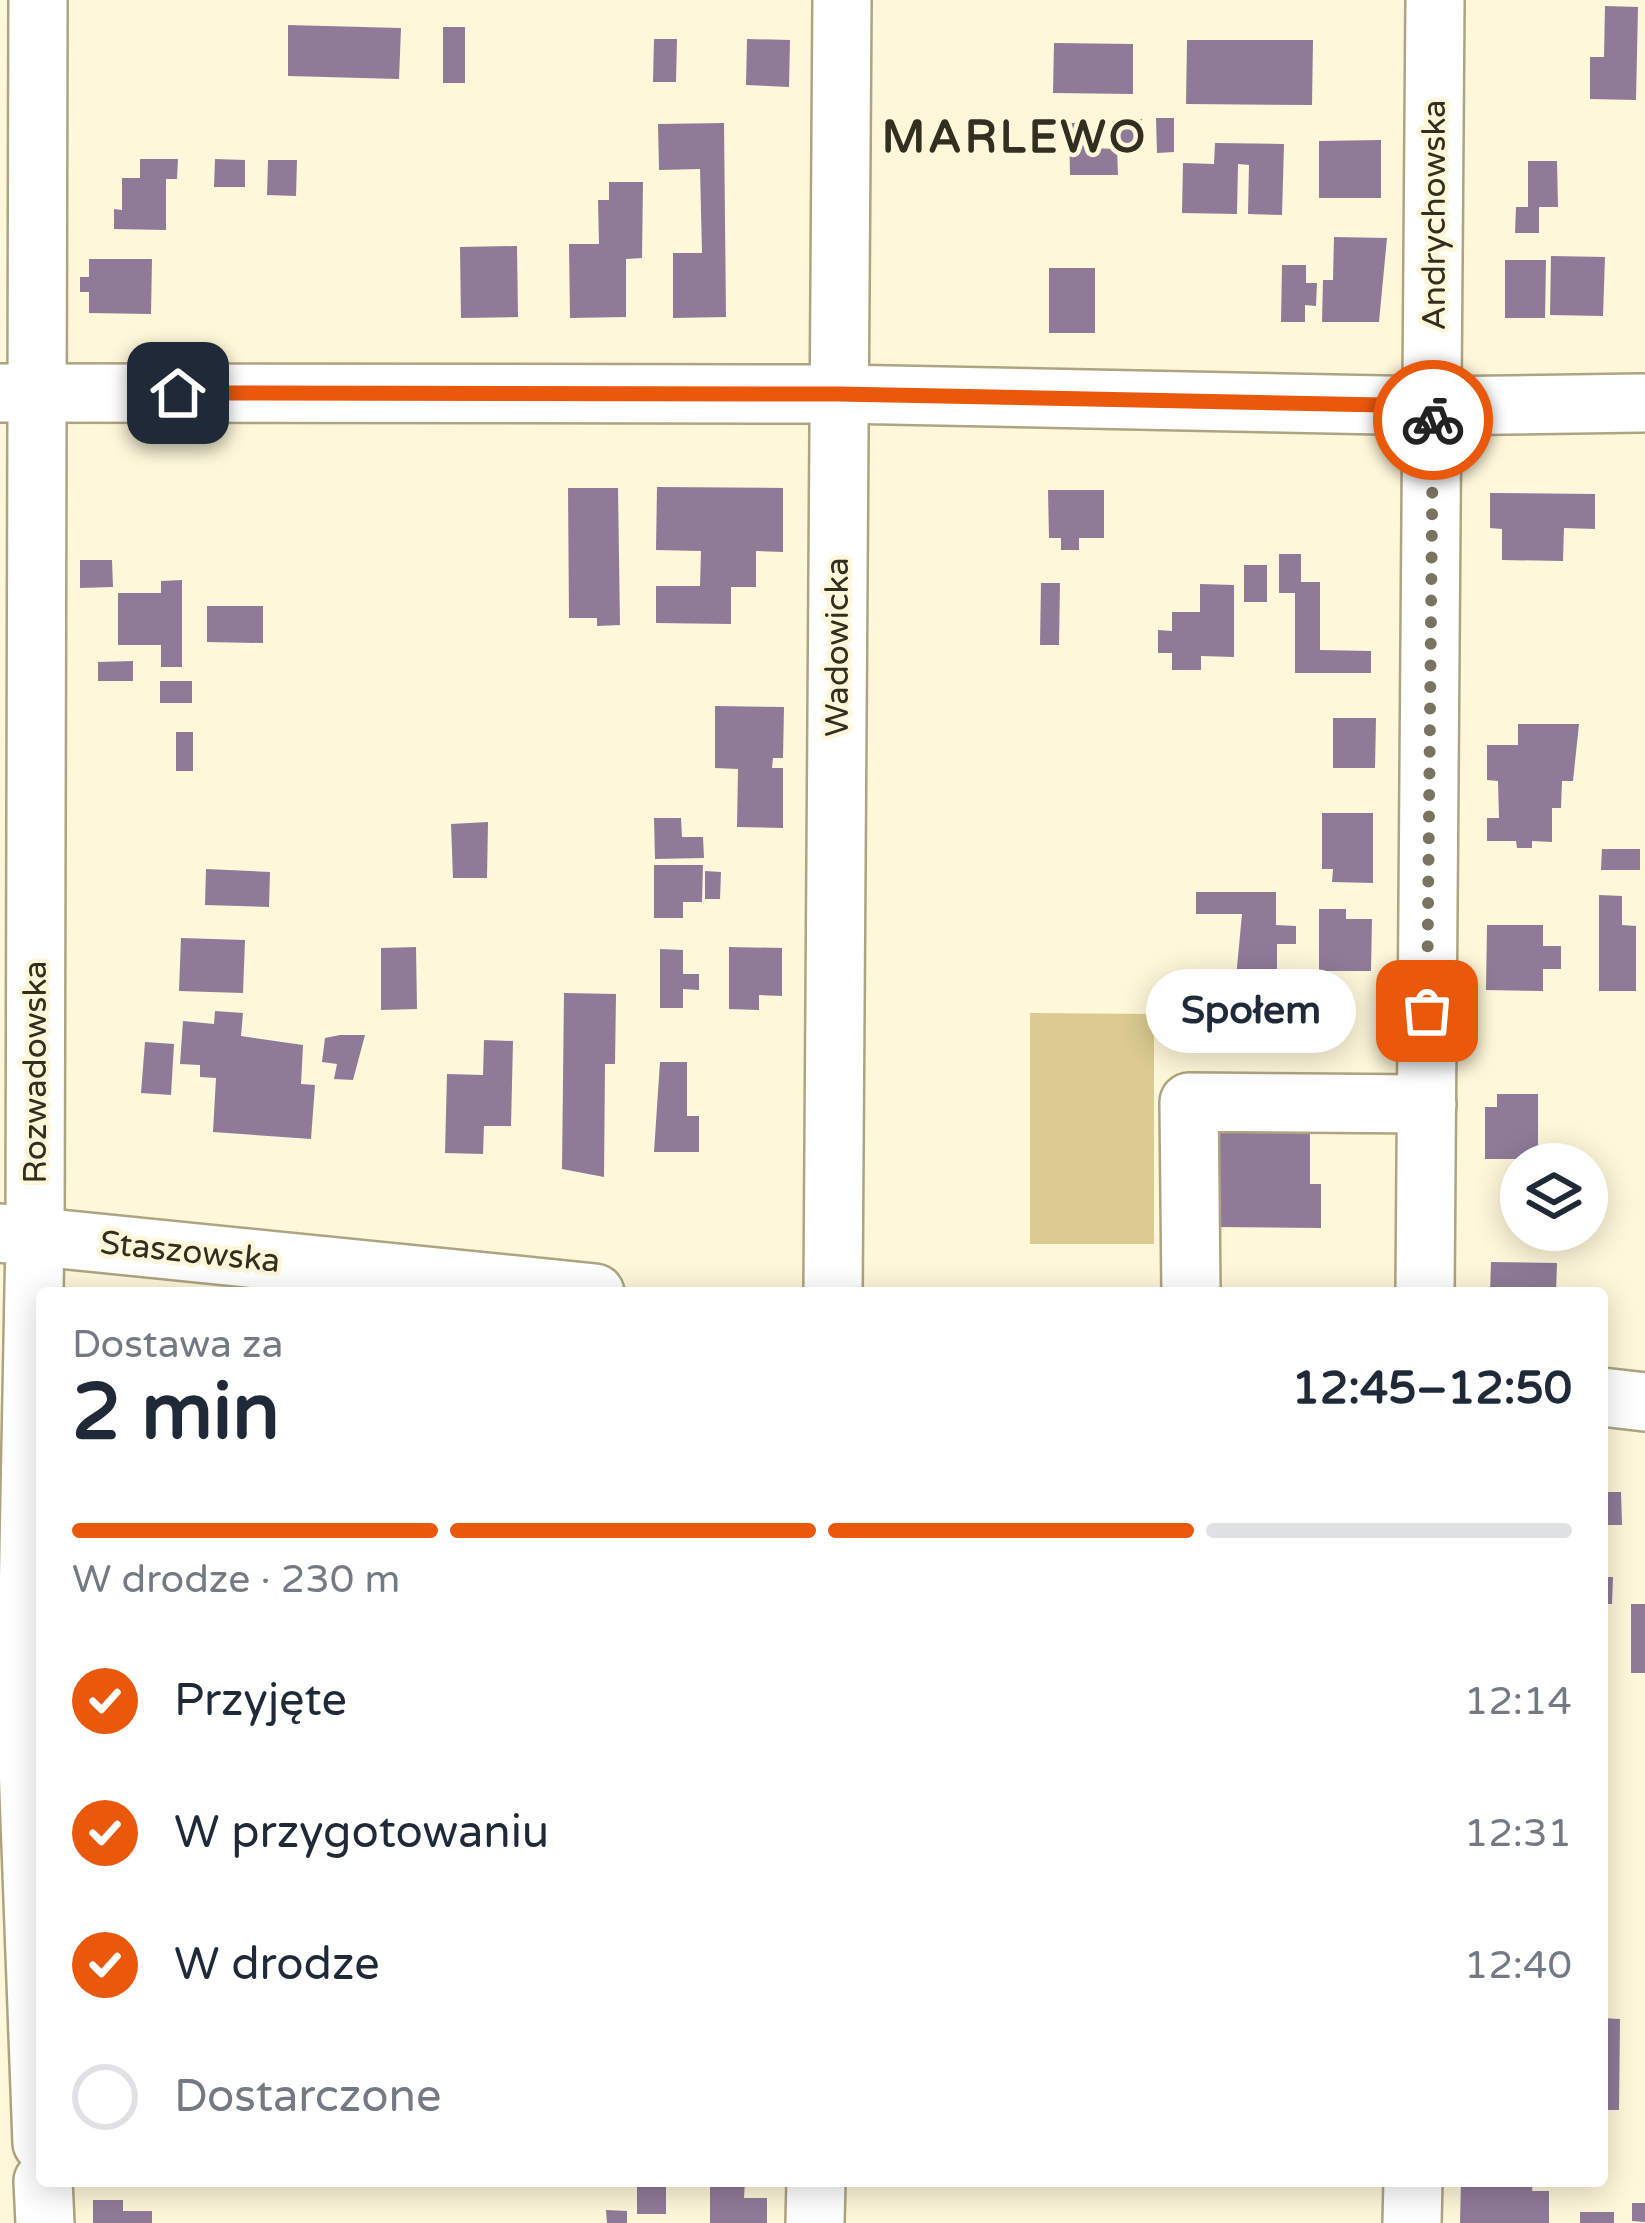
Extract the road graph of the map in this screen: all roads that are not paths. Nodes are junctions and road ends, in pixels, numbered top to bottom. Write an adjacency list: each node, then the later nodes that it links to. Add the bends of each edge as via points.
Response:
1 (38, 0): 4 (street, Rozwadowska)
2 (842, 0): 5 (street, Wadowicka)
3 (1436, 0): 7 (street, Andrychowska)
4 (18, 393): 5 (street); 9 (street, Rozwadowska)
5 (839, 394): 7 (street); 11 (street, Wadowicka)
6 (1641, 403): 7 (street)
7 (1433, 406): 8 (street, Andrychowska)
8 (1426, 1104): 12 (street, via 1189,1102); 13 (street, Andrychowska)
9 (17, 1235): 10 (street, Staszowska); 16 (street, Rozwadowska)
10 (535, 1287)
11 (832, 1287)
12 (1190, 1287)
13 (1425, 1287)
14 (1608, 1398): 15 (street)
15 (1645, 1402)
16 (34, 1709): 17 (street, Rozwadowska)
17 (36, 1818)
18 (44, 2187): 21 (street)
19 (816, 2187): 22 (street)
20 (1412, 2187): 23 (street)
21 (45, 2223)
22 (815, 2223)
23 (1412, 2223)

